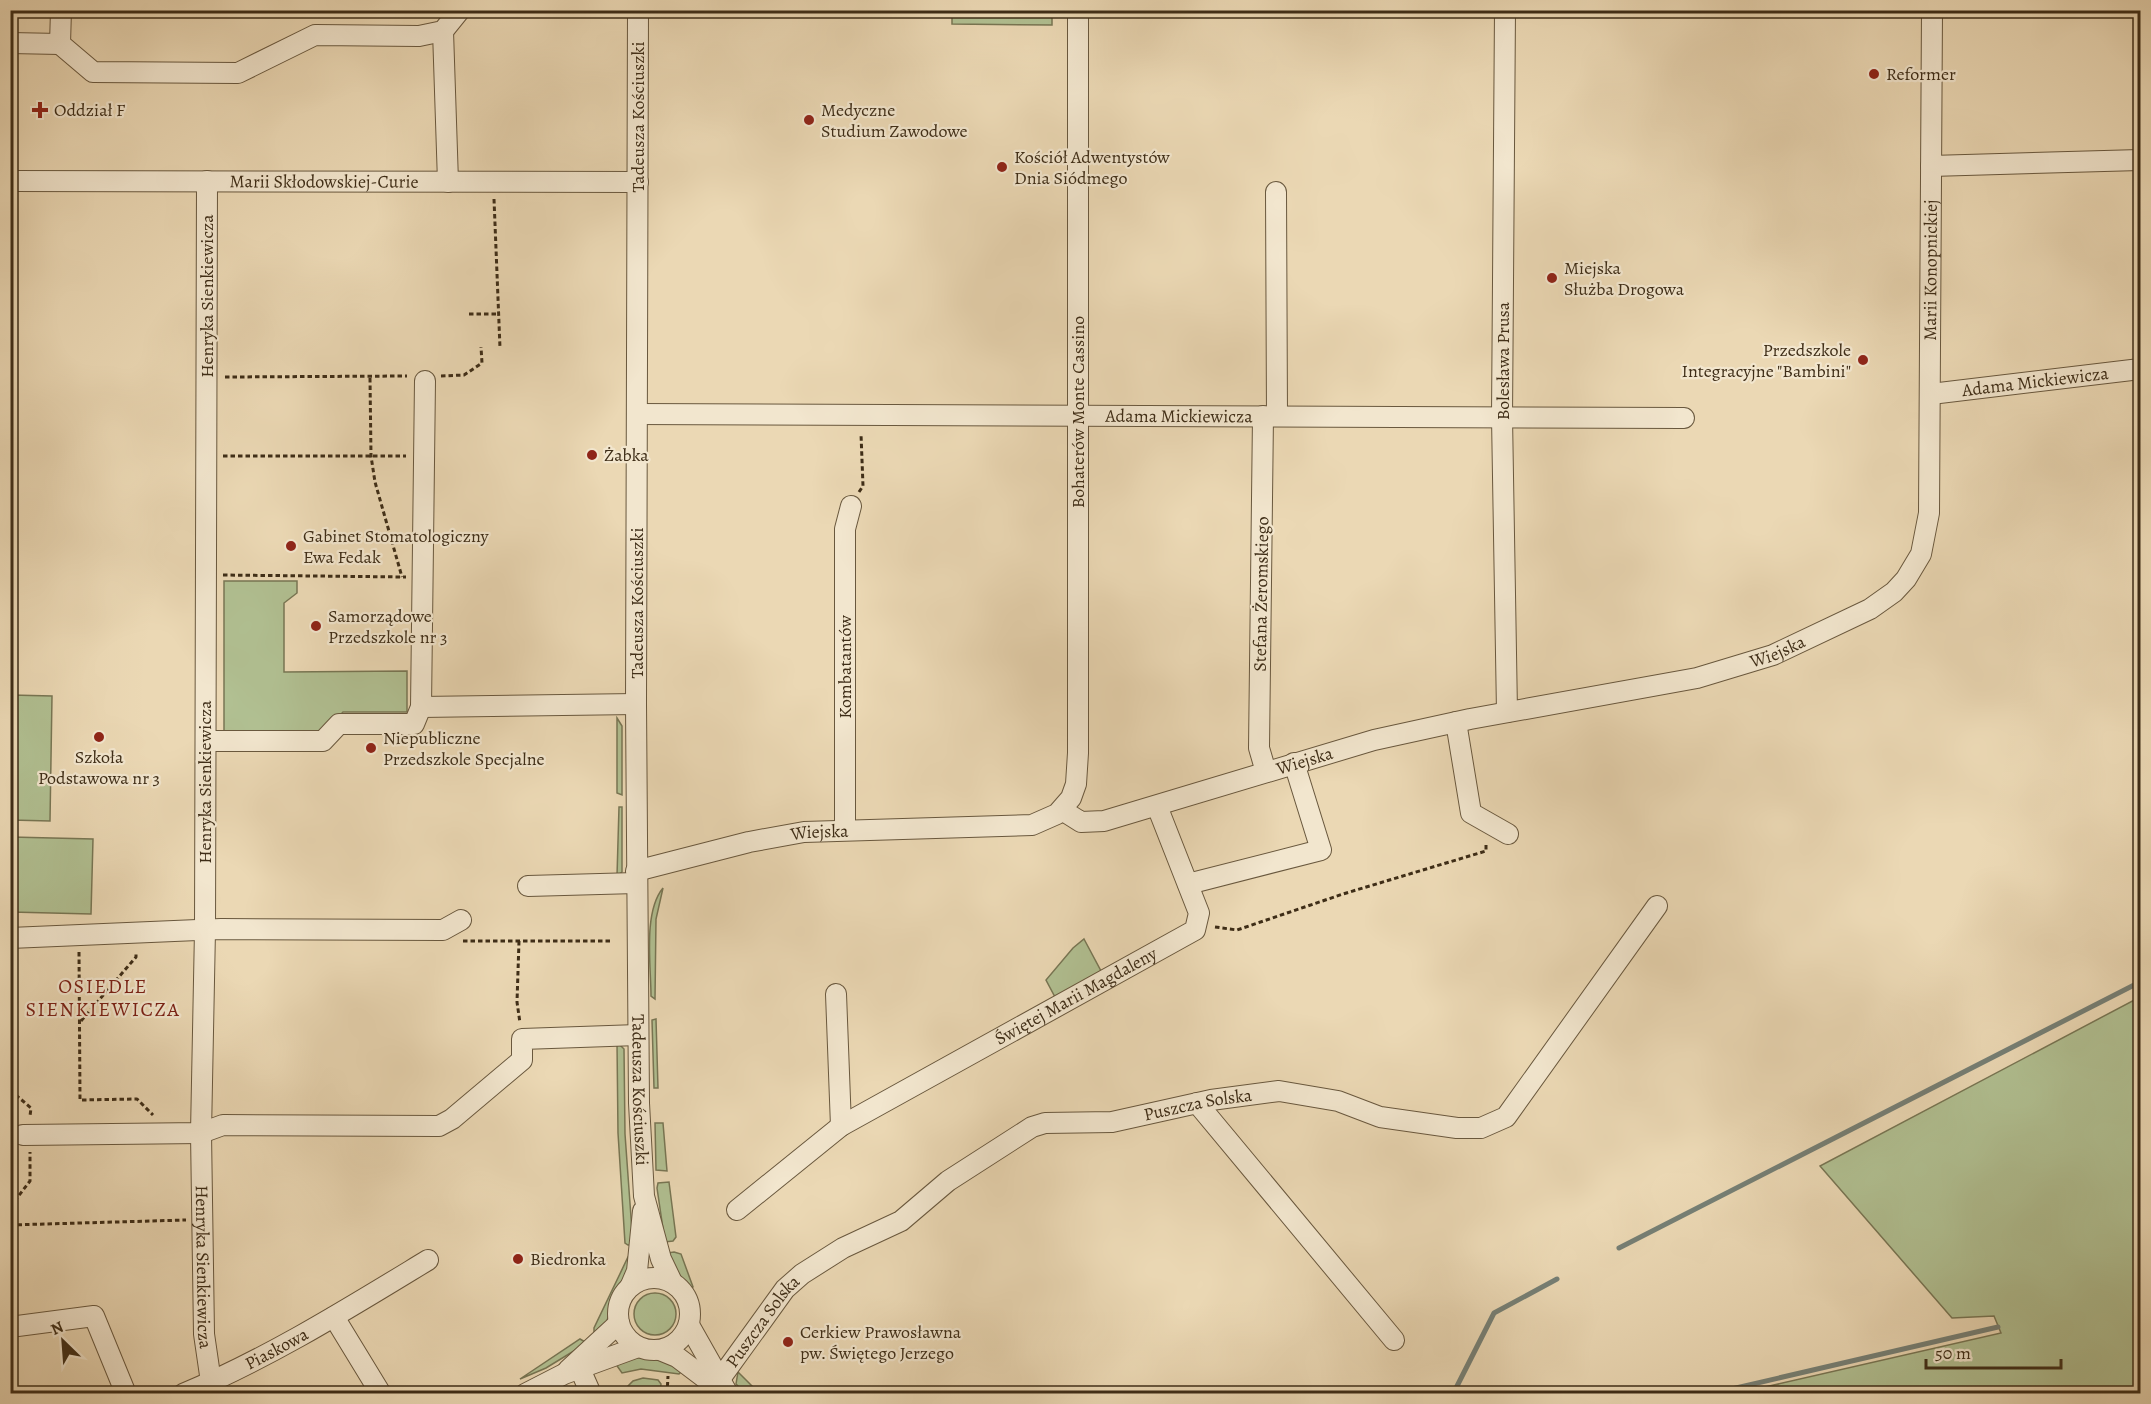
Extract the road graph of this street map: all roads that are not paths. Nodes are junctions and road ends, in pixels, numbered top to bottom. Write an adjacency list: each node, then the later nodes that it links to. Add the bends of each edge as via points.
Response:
1 (60, 10): 9 (street)
2 (460, 10): 7 (street)
3 (638, 10): 15 (street, Tadeusza Kościuszki)
4 (1078, 10): 21 (street, Bohaterów Monte Cassino)
5 (1505, 10): 23 (street, Bolesława Prusa)
6 (1932, 10): 11 (street, Marii Konopnickiej)
7 (443, 31): 9 (street, via 419,36 315,35 238,73 93,72); 14 (street)
8 (10, 43): 9 (street)
9 (60, 44)
10 (2140, 160): 11 (street)
11 (1931, 166): 19 (street, Marii Konopnickiej)
12 (10, 181): 13 (street, Marii Skłodowskiej-Curie)
13 (207, 181): 14 (street, Marii Skłodowskiej-Curie); 31 (street, Henryka Sienkiewicza)
14 (448, 182): 15 (street, Marii Skłodowskiej-Curie)
15 (638, 182): 20 (street, Tadeusza Kościuszki)
16 (1276, 192): 22 (street, Stefana Żeromskiego)
17 (2140, 369): 19 (street, Adama Mickiewicza)
18 (427, 377): 28 (street)
19 (1931, 394): 26 (street, Marii Konopnickiej)
20 (638, 414): 21 (street, Adama Mickiewicza); 27 (street, Tadeusza Kościuszki)
21 (1077, 415): 22 (street, Adama Mickiewicza); 35 (street, Bohaterów Monte Cassino, via 1078,762 1074,791)
22 (1270, 416): 23 (street, Adama Mickiewicza); 33 (street, Stefana Żeromskiego, via 1259,748)
23 (1502, 417): 24 (street, Adama Mickiewicza); 29 (street, Bolesława Prusa)
24 (1684, 418)
25 (851, 506): 36 (street, Kombatantów, via 845,529)
26 (1928, 528): 29 (street, Wiejska, via 1917,562 1886,599 1773,655 1685,681)
27 (636, 704): 28 (street); 38 (street, Tadeusza Kościuszki)
28 (421, 706): 31 (street, via 414,724 339,724 323,741)
29 (1507, 712): 30 (street, Wiejska)
30 (1456, 722): 32 (street, Wiejska); 37 (street, via 1471,813)
31 (206, 741): 43 (street, Henryka Sienkiewicza)
32 (1294, 763): 33 (street, Wiejska); 39 (street, via 1321,850)
33 (1266, 772): 34 (street, Wiejska)
34 (1158, 806): 35 (street, Wiejska, via 1092,824 1076,821); 39 (street)
35 (1062, 810): 36 (street, Wiejska, via 1026,826)
36 (845, 829): 38 (street, Wiejska, via 767,838)
37 (1508, 834)
38 (636, 877): 40 (street, Wiejska); 46 (street, Tadeusza Kościuszki)
39 (1188, 884): 48 (street, Świętej Marii Magdaleny, via 1199,913 1191,933)
40 (528, 886)
41 (1657, 906): 47 (street, Puszcza Solska, via 1506,1117 1481,1128 1380,1116 1338,1101 1279,1091)
42 (461, 920): 43 (street, via 443,930)
43 (205, 930): 44 (street); 49 (street, Henryka Sienkiewicza)
44 (10, 938)
45 (836, 994): 48 (street)
46 (638, 1035): 49 (street, via 522,1039 522,1060 439,1126 223,1125); 51 (street, Tadeusza Kościuszki)
47 (1197, 1104): 60 (street); 65 (street, Puszcza Solska, via 1112,1122 1045,1123 1016,1136 948,1181 901,1221 843,1248 802,1274 785,1289)
48 (841, 1126): 52 (street, Świętej Marii Magdaleny)
49 (201, 1133): 50 (street); 64 (street, Henryka Sienkiewicza, via 205,1347)
50 (26, 1135)
51 (644, 1196): 54 (street, Tadeusza Kościuszki, via 661,1259); 55 (street, Tadeusza Kościuszki, via 637,1271)
52 (736, 1210)
53 (428, 1260): 56 (street, Piaskowa)
54 (672, 1282): 55 (street, via 651,1277); 58 (street, via 688,1300)
55 (631, 1285): 57 (street, via 620,1299)
56 (334, 1317): 64 (street, Piaskowa); 68 (street)
57 (619, 1323): 61 (street, via 626,1337); 63 (street)
58 (689, 1325): 62 (street, via 678,1341); 65 (street)
59 (10, 1327): 66 (street, via 94,1316)
60 (1394, 1341)
61 (638, 1347): 62 (street); 63 (street)
62 (660, 1350): 65 (street)
63 (572, 1372): 69 (street); 70 (street)
64 (212, 1382): 67 (street, Piaskowa)
65 (724, 1389)
66 (126, 1394)
67 (183, 1394)
68 (381, 1394)
69 (525, 1394)
70 (591, 1394)

